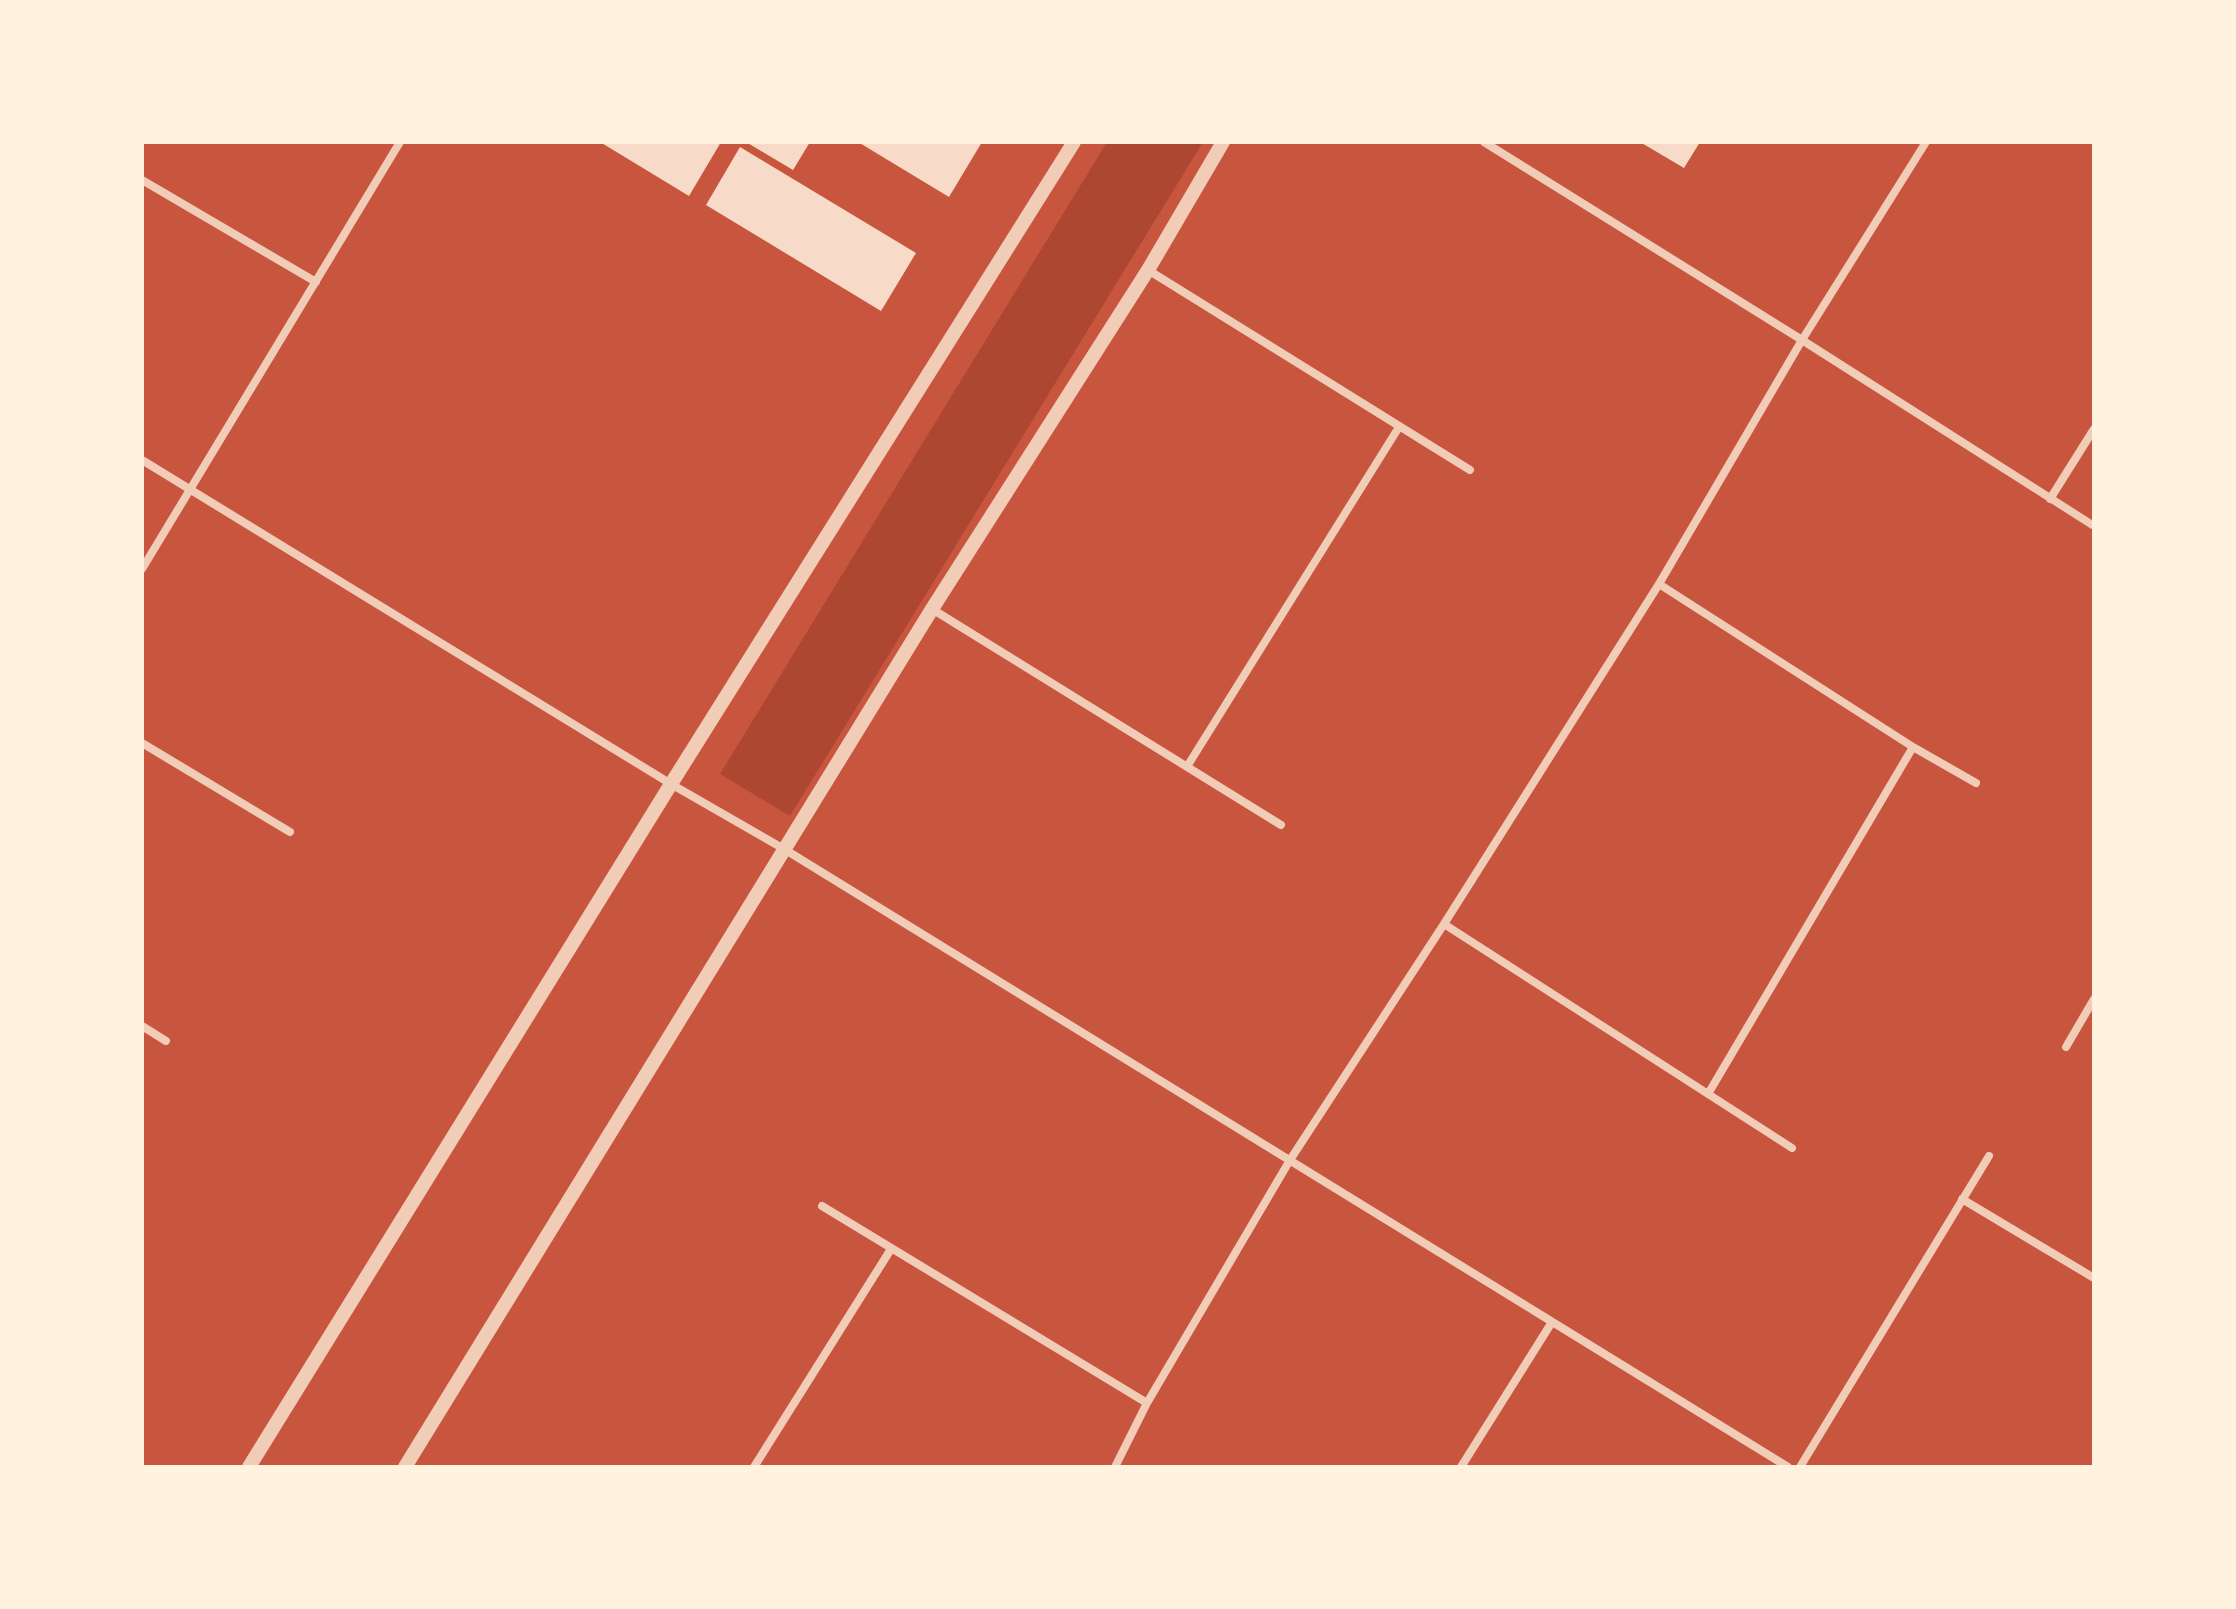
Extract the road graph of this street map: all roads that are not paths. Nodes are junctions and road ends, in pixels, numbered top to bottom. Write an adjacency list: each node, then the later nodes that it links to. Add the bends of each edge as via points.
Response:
1 (400, 142): 8 (street)
2 (1074, 142): 24 (street)
3 (1223, 142): 7 (street)
4 (1484, 142): 9 (street)
5 (1926, 142): 9 (street)
6 (142, 180): 8 (street)
7 (1148, 270): 10 (street); 19 (street)
8 (316, 282): 14 (street)
9 (1802, 340): 15 (street); 18 (street)
10 (1399, 427): 13 (street); 22 (street)
11 (2094, 429): 15 (street)
12 (142, 460): 14 (street)
13 (1470, 470)
14 (189, 489): 17 (street); 24 (street)
15 (2050, 499): 16 (street)
16 (2094, 526)
17 (142, 569)
18 (1659, 584): 21 (street); 28 (street)
19 (932, 609): 22 (street); 27 (street)
20 (142, 743): 26 (street)
21 (1913, 747): 23 (street); 33 (street)
22 (1188, 765): 25 (street)
23 (1976, 783)
24 (671, 784): 27 (street); 43 (street)
25 (1281, 825)
26 (290, 832)
27 (784, 849): 36 (street); 44 (street)
28 (1444, 924): 33 (street); 36 (street)
29 (2094, 999): 32 (street)
30 (142, 1026): 31 (street)
31 (166, 1041)
32 (2066, 1047)
33 (1708, 1094): 34 (street)
34 (1792, 1148)
35 (1989, 1156): 37 (street)
36 (1290, 1160): 41 (street); 42 (street)
37 (1962, 1199): 40 (street); 49 (street)
38 (822, 1206): 39 (street)
39 (891, 1249): 42 (street); 45 (street)
40 (2094, 1278)
41 (1552, 1322): 47 (street); 48 (street)
42 (1147, 1403): 46 (street)
43 (249, 1467)
44 (405, 1467)
45 (754, 1467)
46 (1115, 1467)
47 (1461, 1467)
48 (1788, 1467)
49 (1800, 1467)

